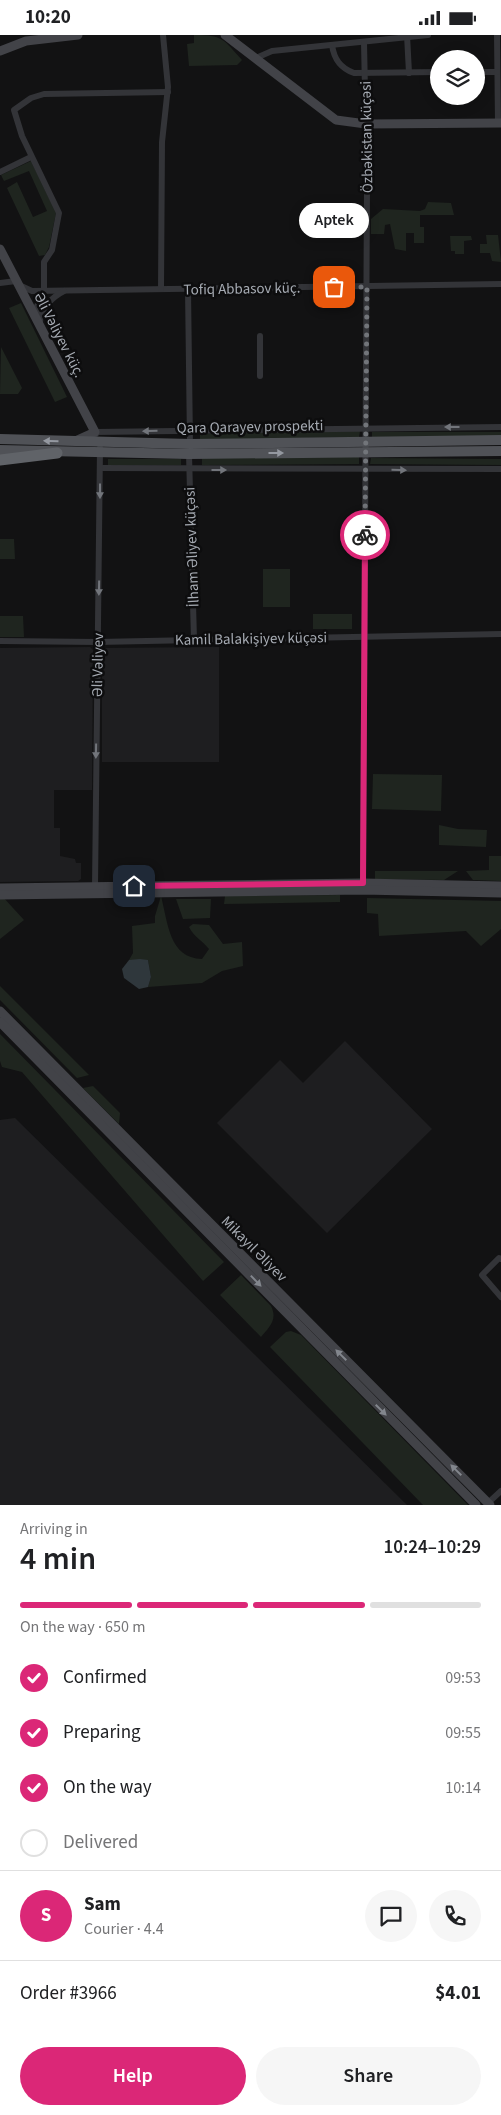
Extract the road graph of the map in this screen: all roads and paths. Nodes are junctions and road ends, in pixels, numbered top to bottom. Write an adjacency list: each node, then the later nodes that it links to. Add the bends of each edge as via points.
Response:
1 (78, 35): 6 (street)
2 (163, 35): 17 (street)
3 (225, 35): 11 (street)
4 (428, 35): 7 (street)
5 (497, 35): 14 (street)
6 (54, 36): 10 (street, via 26,41)
7 (407, 36): 8 (street); 15 (street)
8 (364, 42): 9 (street); 16 (street, Özbəkistan küçəsi)
9 (332, 45): 11 (street, via 272,51); 16 (street, via 334,56 344,69)
10 (0, 51)
11 (256, 58): 19 (street, via 336,120)
12 (430, 72): 15 (street)
13 (485, 72): 14 (street)
14 (497, 72): 18 (street)
15 (409, 73): 16 (street)
16 (366, 74): 19 (street, Özbəkistan küçəsi)
17 (168, 92): 20 (street, via 31,98 17,106 14,114); 27 (street, via 162,142)
18 (500, 123): 19 (street)
19 (366, 124): 26 (street, Özbəkistan küçəsi)
20 (31, 157): 21 (street); 29 (street, via 59,213 52,250 44,262)
21 (0, 172)
22 (0, 249): 23 (street, Əli Vəliyev küç.)
23 (16, 282): 24 (street); 29 (street, Tofiq Abbasov küç., via 27,290); 31 (street, Əli Vəliyev küç.)
24 (0, 283)
25 (501, 284): 26 (street, Tofiq Abbasov küç.)
26 (367, 287): 28 (street, Tofiq Abbasov küç.); 37 (street, Özbəkistan küçəsi)
27 (161, 289): 28 (street, Tofiq Abbasov küç.); 30 (street, Tofiq Abbasov küç.)
28 (188, 289): 38 (street, İlham Əliyev küçəsi)
29 (44, 291): 30 (street, Tofiq Abbasov küç.); 31 (street); 32 (street, via 37,306)
30 (65, 291): 33 (street, via 55,296 42,312)
31 (27, 302): 32 (street, Əli Vəliyev küç.)
32 (36, 321): 33 (street, Əli Vəliyev küç.)
33 (41, 332): 39 (street, Əli Vəliyev küç.)
34 (260, 336): 35 (street)
35 (260, 376)
36 (501, 427): 37 (street, one-way to 37)
37 (366, 428): 38 (street); 42 (street, Özbəkistan küçəsi)
38 (189, 430): 39 (street, one-way to 39); 45 (street, İlham Əliyev küçəsi)
39 (95, 432): 43 (street); 44 (street)
40 (0, 439): 43 (main road, Qara Qarayev prospekti, one-way to 40)
41 (501, 440): 42 (main road, Qara Qarayev prospekti)
42 (366, 441): 45 (main road, Qara Qarayev prospekti); 49 (street, Özbəkistan küçəsi)
43 (72, 442): 44 (main road, Qara Qarayev prospekti)
44 (100, 448): 45 (main road, Qara Qarayev prospekti); 48 (main road, Qara Qarayev prospekti); 51 (street, Əli Vəliyev)
45 (189, 449): 49 (main road, Qara Qarayev prospekti, one-way to 49); 53 (street, İlham Əliyev küçəsi)
46 (0, 450): 48 (main road, Qara Qarayev prospekti)
47 (501, 451): 49 (main road, Qara Qarayev prospekti)
48 (57, 453): 50 (highway)
49 (366, 453): 54 (street)
50 (0, 460)
51 (100, 468): 53 (street); 59 (street, Əli Vəliyev, one-way to 59)
52 (501, 469): 54 (street, one-way to 52)
53 (189, 470): 54 (street, one-way to 54); 57 (street, İlham Əliyev küçəsi)
54 (366, 470): 56 (street)
55 (501, 634): 56 (street, Kamil Balakişiyev küçəsi)
56 (364, 637): 57 (street, Kamil Balakişiyev küçəsi); 62 (street)
57 (194, 640): 59 (street, Kamil Balakişiyev küçəsi)
58 (0, 641): 59 (street, Kamil Balakişiyev küçəsi)
59 (98, 642): 61 (street, Əli Vəliyev, one-way to 61)
60 (501, 886): 62 (street)
61 (95, 887): 62 (street); 63 (street)
62 (363, 887): 64 (street); 65 (street)
63 (0, 888)
64 (501, 893)
65 (0, 895)
66 (0, 1011): 71 (street, Mikayıl Əliyev, one-way to 66)
67 (0, 1022): 72 (street, Mikayıl Əliyev, one-way to 72)
68 (500, 1257): 69 (street, via 482,1275)
69 (501, 1297)
70 (501, 1491): 71 (street)
71 (489, 1504)
72 (476, 1505)

